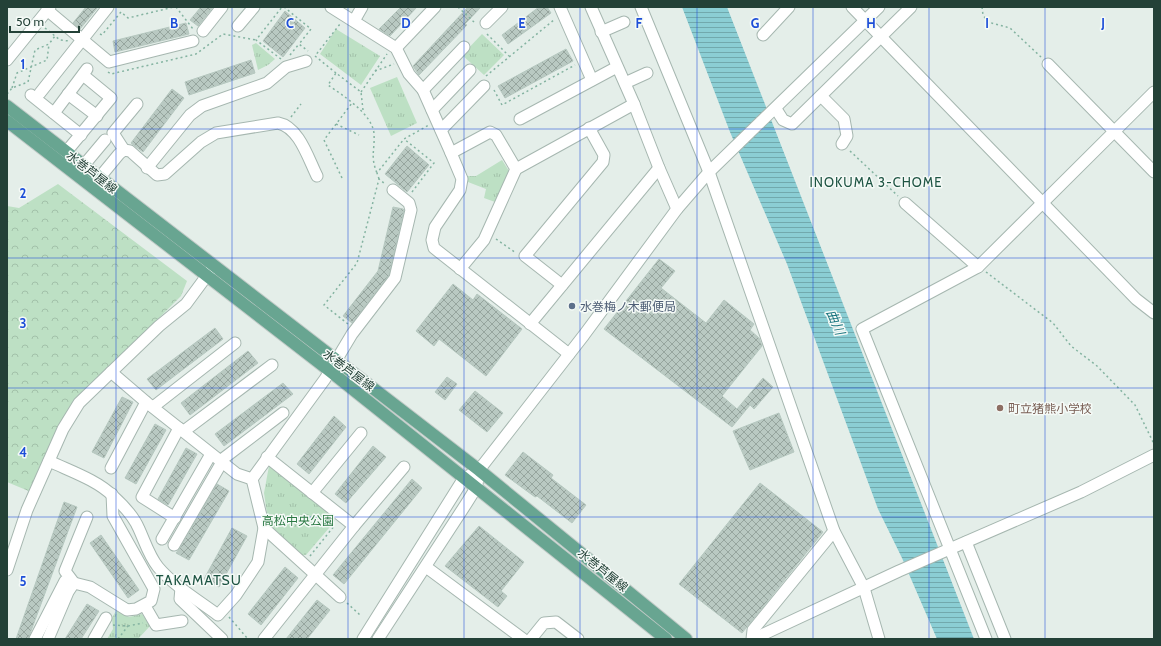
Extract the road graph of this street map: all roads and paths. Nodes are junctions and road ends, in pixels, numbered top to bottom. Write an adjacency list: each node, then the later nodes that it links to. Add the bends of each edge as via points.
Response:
1 (108, 7): 30 (street)
2 (175, 7): 24 (path, via 128,18 121,12 102,35); 28 (path)
3 (222, 7): 28 (street)
4 (254, 7): 23 (street)
5 (283, 7): 32 (path, via 310,29); 41 (path, via 256,40)
6 (332, 7): 19 (street)
7 (362, 7): 19 (street)
8 (435, 7): 34 (street)
9 (502, 7): 21 (street)
10 (590, 7): 25 (street)
11 (641, 7): 88 (street)
12 (789, 7): 26 (street)
13 (852, 7): 20 (street)
14 (879, 7): 20 (street)
15 (911, 7): 29 (street)
16 (982, 7): 42 (path, via 982,15 988,22 1010,28)
17 (48, 9): 30 (street); 38 (street)
18 (562, 10): 40 (street); 51 (path, via 486,76)
19 (350, 18): 34 (street); 47 (path, via 314,56)
20 (865, 20): 29 (street); 66 (street)
21 (486, 22)
22 (624, 22): 25 (street)
23 (238, 26)
24 (96, 30)
25 (601, 32): 44 (street)
26 (763, 35)
27 (55, 36): 31 (path)
28 (198, 36): 30 (street, via 109,62); 33 (path)
29 (881, 36): 58 (street); 97 (street)
30 (81, 40): 67 (street, via 36,94)
31 (50, 44): 43 (path, via 35,50); 43 (path, via 47,60)
32 (299, 44): 36 (path); 37 (path)
33 (207, 46)
34 (395, 47): 39 (street); 46 (path)
35 (464, 47): 53 (street)
36 (289, 56)
37 (308, 56): 85 (street, via 286,67 267,83 202,106 190,115)
38 (7, 60)
39 (403, 60): 46 (path); 53 (street, via 409,74)
40 (584, 60): 49 (street); 51 (path, via 502,105)
41 (284, 62)
42 (1048, 64): 75 (street)
43 (31, 66): 52 (path, via 16,73); 52 (path, via 28,82)
44 (617, 67): 49 (street); 50 (street)
45 (470, 70): 65 (street)
46 (374, 72): 54 (path)
47 (336, 73): 54 (path); 59 (path, via 328,85)
48 (647, 73): 50 (street)
49 (592, 80): 69 (street)
50 (625, 83): 62 (street)
51 (488, 85): 73 (street)
52 (12, 88): 56 (path)
53 (423, 90): 65 (street)
54 (361, 92): 64 (path)
55 (1154, 92): 75 (street)
56 (7, 94)
57 (68, 94): 67 (street); 68 (street); 68 (street, via 85,72 112,98)
58 (821, 96): 66 (street, via 792,124 782,120); 80 (street, via 844,119 847,136)
59 (352, 103): 64 (path); 71 (path)
60 (137, 104): 81 (street, via 113,133)
61 (301, 104): 72 (path)
62 (634, 104): 74 (street); 86 (street)
63 (7, 106): 82 (main road, 水巻芦屋線)
64 (363, 110): 90 (path, via 374,132 372,160)
65 (432, 110): 73 (street)
66 (774, 110): 88 (street)
67 (54, 113): 76 (street)
68 (97, 116): 76 (street)
69 (520, 119)
70 (7, 121): 104 (main road, 水巻芦屋線)
71 (336, 124): 77 (path); 93 (path, via 324,140)
72 (285, 125): 85 (street, via 216,133 201,142 165,174 157,175); 91 (street, via 294,132)
73 (439, 125): 78 (path); 83 (street)
74 (589, 128): 87 (street); 101 (street, via 604,155 603,162)
75 (1114, 131): 89 (street); 97 (street)
76 (81, 135): 82 (street)
77 (359, 135)
78 (404, 139): 90 (path); 96 (path, via 434,163)
79 (105, 140): 84 (street)
80 (842, 144): 98 (path)
81 (124, 150): 85 (street, via 130,151); 92 (street)
82 (66, 152): 84 (main road, 水巻芦屋線)
83 (451, 153): 87 (street, via 490,132 496,135); 103 (street, via 462,179 460,190 435,227 432,240 434,248)
84 (84, 165): 92 (main road, 水巻芦屋線)
85 (147, 168)
86 (659, 168): 99 (street); 105 (street)
87 (516, 169): 100 (street)
88 (709, 172): 99 (street); 137 (street)
89 (1154, 172)
90 (376, 173): 94 (path)
91 (317, 176)
92 (100, 177): 104 (main road, 水巻芦屋線)
93 (342, 178)
94 (379, 179): 95 (path); 108 (path, via 358,263 324,305)
95 (393, 190): 96 (street)
96 (406, 200): 108 (street, via 412,210 395,278)
97 (1043, 202): 102 (street); 106 (street, via 1136,298)
98 (905, 203): 102 (street)
99 (677, 209): 110 (street)
100 (487, 233): 101 (path, via 519,255); 103 (street)
101 (525, 256): 105 (street)
102 (978, 267): 119 (path, via 1053,323 1071,346 1097,366 1135,405); 141 (street, via 862,329)
103 (460, 269): 107 (street)
104 (211, 270): 111 (main road, 水巻芦屋線); 113 (main road, 水巻芦屋線); 114 (street, via 186,304 158,326)
105 (562, 285): 107 (street)
106 (1154, 313)
107 (530, 324): 110 (street)
108 (356, 330): 111 (street)
109 (235, 343): 115 (street)
110 (569, 354): 126 (street)
111 (337, 361): 113 (street); 126 (main road, 水巻芦屋線)
112 (272, 365): 117 (street)
113 (330, 371): 121 (street); 127 (main road, 水巻芦屋線)
114 (111, 372): 115 (street); 123 (street, via 79,403 63,429)
115 (149, 404): 117 (street); 125 (street)
116 (283, 413): 122 (street)
117 (181, 430): 122 (street); 134 (street, via 142,497)
118 (361, 433): 130 (street)
119 (1154, 444)
120 (1154, 455): 139 (street, via 1081,492)
121 (267, 457): 128 (street); 130 (street)
122 (218, 459): 128 (street, via 237,474); 134 (street); 140 (street)
123 (49, 461): 131 (street); 144 (street, via 27,510)
124 (404, 467): 135 (street)
125 (111, 468)
126 (479, 470): 127 (street); 129 (street); 172 (main road, 水巻芦屋線)
127 (464, 478): 129 (main road, 水巻芦屋線); 165 (street)
128 (252, 480): 136 (street)
129 (476, 488): 143 (street); 171 (main road, 水巻芦屋線)
130 (312, 493): 133 (street)
131 (112, 494): 147 (street, via 139,528 158,567); 150 (street, via 113,516 154,589 151,600)
132 (87, 517): 146 (street, via 65,571)
133 (342, 517): 135 (street); 142 (path)
134 (175, 518): 138 (street)
135 (354, 526): 145 (street)
136 (264, 528): 142 (street); 151 (street, via 258,562 236,595)
137 (834, 531): 148 (street); 173 (street, via 753,630)
138 (162, 539)
139 (966, 542): 141 (street); 176 (street)
140 (174, 545)
141 (951, 550): 148 (street); 175 (street)
142 (304, 564): 145 (street)
143 (426, 567): 157 (street); 166 (street)
144 (7, 570)
145 (316, 574): 149 (street); 164 (street)
146 (71, 579): 150 (street, via 90,587 127,610); 158 (street); 159 (street)
147 (182, 588): 151 (street, via 218,615); 162 (street, via 180,599)
148 (864, 588): 173 (street); 174 (street)
149 (340, 597): 152 (path)
150 (145, 606): 153 (street)
151 (221, 611): 163 (path)
152 (360, 614)
153 (152, 618): 155 (street, via 156,625); 156 (path)
154 (105, 621): 156 (path); 160 (street)
155 (182, 621)
156 (128, 626): 161 (path)
157 (509, 630): 167 (street); 168 (street)
158 (35, 639)
159 (48, 639)
160 (94, 639)
161 (118, 639)
162 (222, 639)
163 (248, 639)
164 (264, 639)
165 (363, 639)
166 (378, 639)
167 (502, 639)
168 (523, 639)
169 (532, 639): 170 (street, via 544,623 556,622)
170 (578, 639)
171 (666, 639)
172 (686, 639)
173 (753, 639)
174 (879, 639)
175 (986, 639)
176 (1005, 639)

